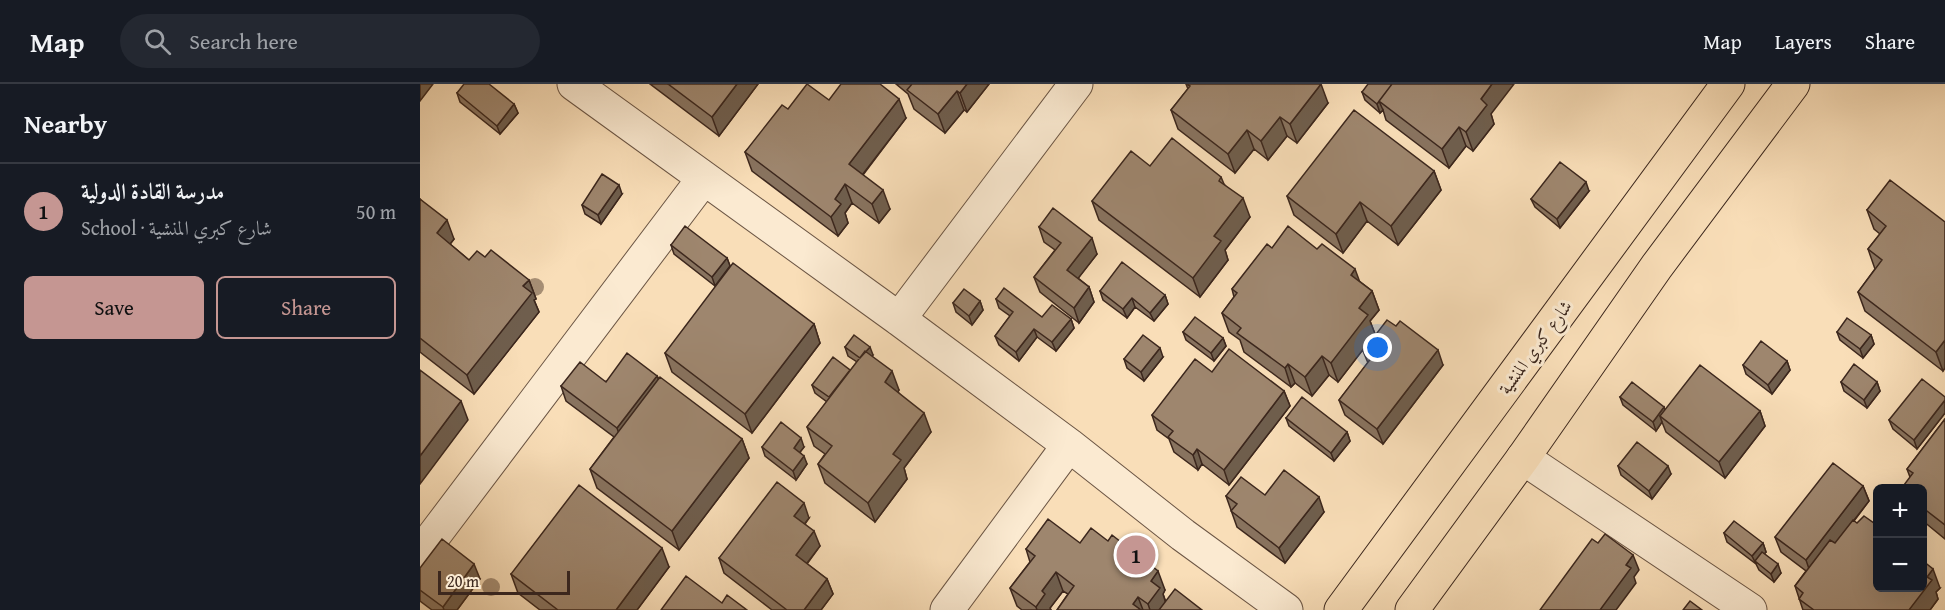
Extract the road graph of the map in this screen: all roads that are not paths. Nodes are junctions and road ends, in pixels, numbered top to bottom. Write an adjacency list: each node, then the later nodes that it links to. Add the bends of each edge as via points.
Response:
1 (574, 84): 5 (street)
2 (1076, 84): 6 (street)
3 (1728, 84): 12 (main road, شارع كبري المنشية)
4 (1793, 84): 8 (main road, via 1657,266)
5 (704, 178): 6 (street); 9 (street)
6 (899, 319): 7 (street)
7 (1069, 445): 10 (street); 11 (street)
8 (1523, 458): 13 (main road); 14 (street)
9 (420, 554)
10 (947, 610)
11 (1286, 610)
12 (1341, 610)
13 (1412, 610)
14 (1750, 610)

